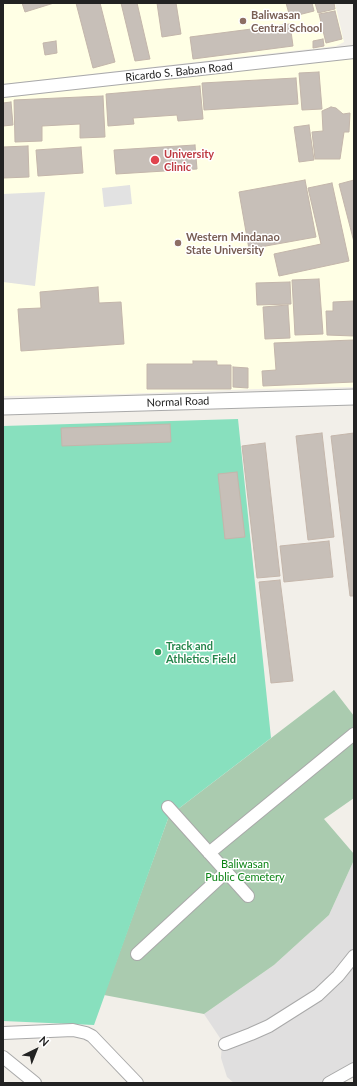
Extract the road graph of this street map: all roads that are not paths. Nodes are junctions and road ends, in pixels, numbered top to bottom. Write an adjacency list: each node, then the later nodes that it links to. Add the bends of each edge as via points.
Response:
1 (354, 52): 2 (street, Ricardo S. Baban Road)
2 (3, 91)
3 (354, 397): 4 (street, Normal Road)
4 (3, 408)
5 (354, 734): 7 (street)
6 (168, 807): 7 (street)
7 (209, 853): 8 (street)
8 (226, 872): 9 (street); 10 (street)
9 (248, 896)
10 (137, 954)
11 (354, 956): 13 (street, via 318,995 269,1026)
12 (3, 1033): 16 (street, via 79,1030 92,1036)
13 (225, 1044)
14 (3, 1057): 17 (street)
15 (354, 1069): 18 (street)
16 (133, 1082)
17 (36, 1083)
18 (329, 1083)

